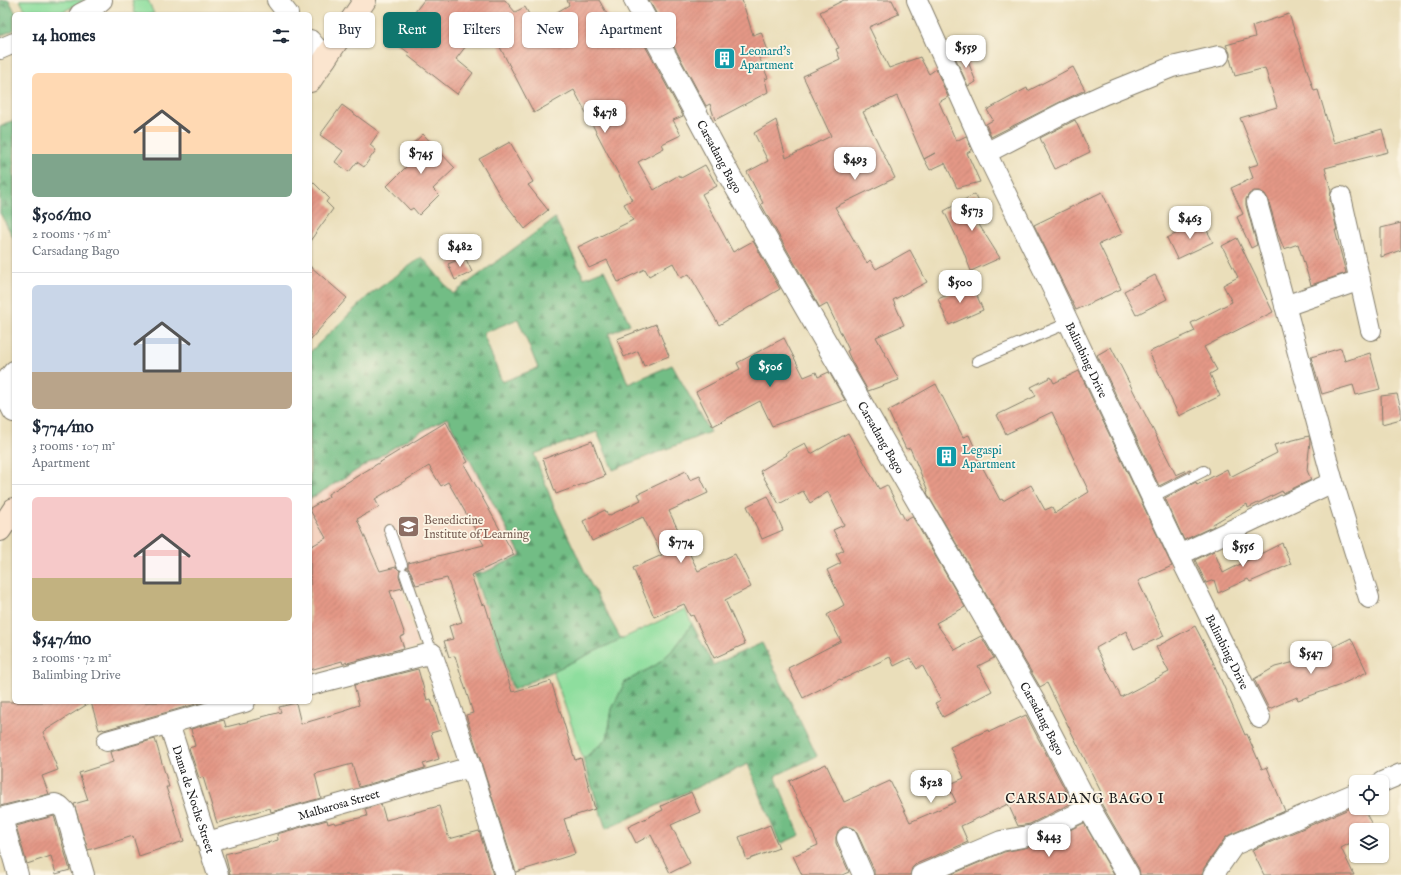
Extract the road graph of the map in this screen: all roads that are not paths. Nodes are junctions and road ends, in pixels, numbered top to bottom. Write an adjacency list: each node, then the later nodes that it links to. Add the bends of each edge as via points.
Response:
1 (102, 0): 6 (street, via 94,8)
2 (277, 0): 7 (street)
3 (365, 0): 12 (main road)
4 (635, 0): 42 (street, Carsadang Bago, via 729,175 1034,702)
5 (917, 0): 14 (street, Balimbing Drive)
6 (85, 12)
7 (286, 12)
8 (312, 42): 12 (street)
9 (12, 44): 10 (street)
10 (0, 49)
11 (1219, 56): 14 (street, via 1172,68 1104,94)
12 (326, 59): 13 (main road)
13 (312, 78)
14 (986, 153): 19 (street, Balimbing Drive)
15 (1341, 197): 17 (street)
16 (1257, 202): 18 (street)
17 (1360, 280): 18 (street); 20 (street)
18 (1285, 306): 25 (street)
19 (1068, 323): 21 (lane); 26 (street, Balimbing Drive)
20 (1371, 330)
21 (977, 361)
22 (5, 381): 23 (street)
23 (12, 405)
24 (1204, 471): 26 (lane)
25 (1333, 482): 30 (street); 31 (street)
26 (1152, 497): 30 (street, Balimbing Drive)
27 (12, 512): 29 (main road)
28 (389, 529): 32 (lane)
29 (0, 530)
30 (1179, 555): 35 (street, Balimbing Drive)
31 (1369, 598)
32 (432, 653): 33 (street); 38 (street)
33 (312, 683)
34 (238, 704): 36 (street)
35 (1260, 718)
36 (169, 724): 37 (street); 45 (street, Dama de Noche Street)
37 (107, 741)
38 (471, 767): 45 (street, Malbarosa Street); 49 (street)
39 (1401, 774): 40 (street)
40 (1389, 779)
41 (1349, 796): 53 (street, via 1234,845)
42 (1089, 808): 51 (street, via 1034,835 1001,841); 52 (street, Carsadang Bago)
43 (1, 818): 46 (street); 47 (street, via 54,804 60,806 65,811)
44 (847, 838): 50 (street)
45 (207, 842): 48 (street, Dama de Noche Street)
46 (18, 875)
47 (84, 875)
48 (218, 875)
49 (505, 875)
50 (863, 875)
51 (921, 875)
52 (1128, 875)
53 (1213, 875)

